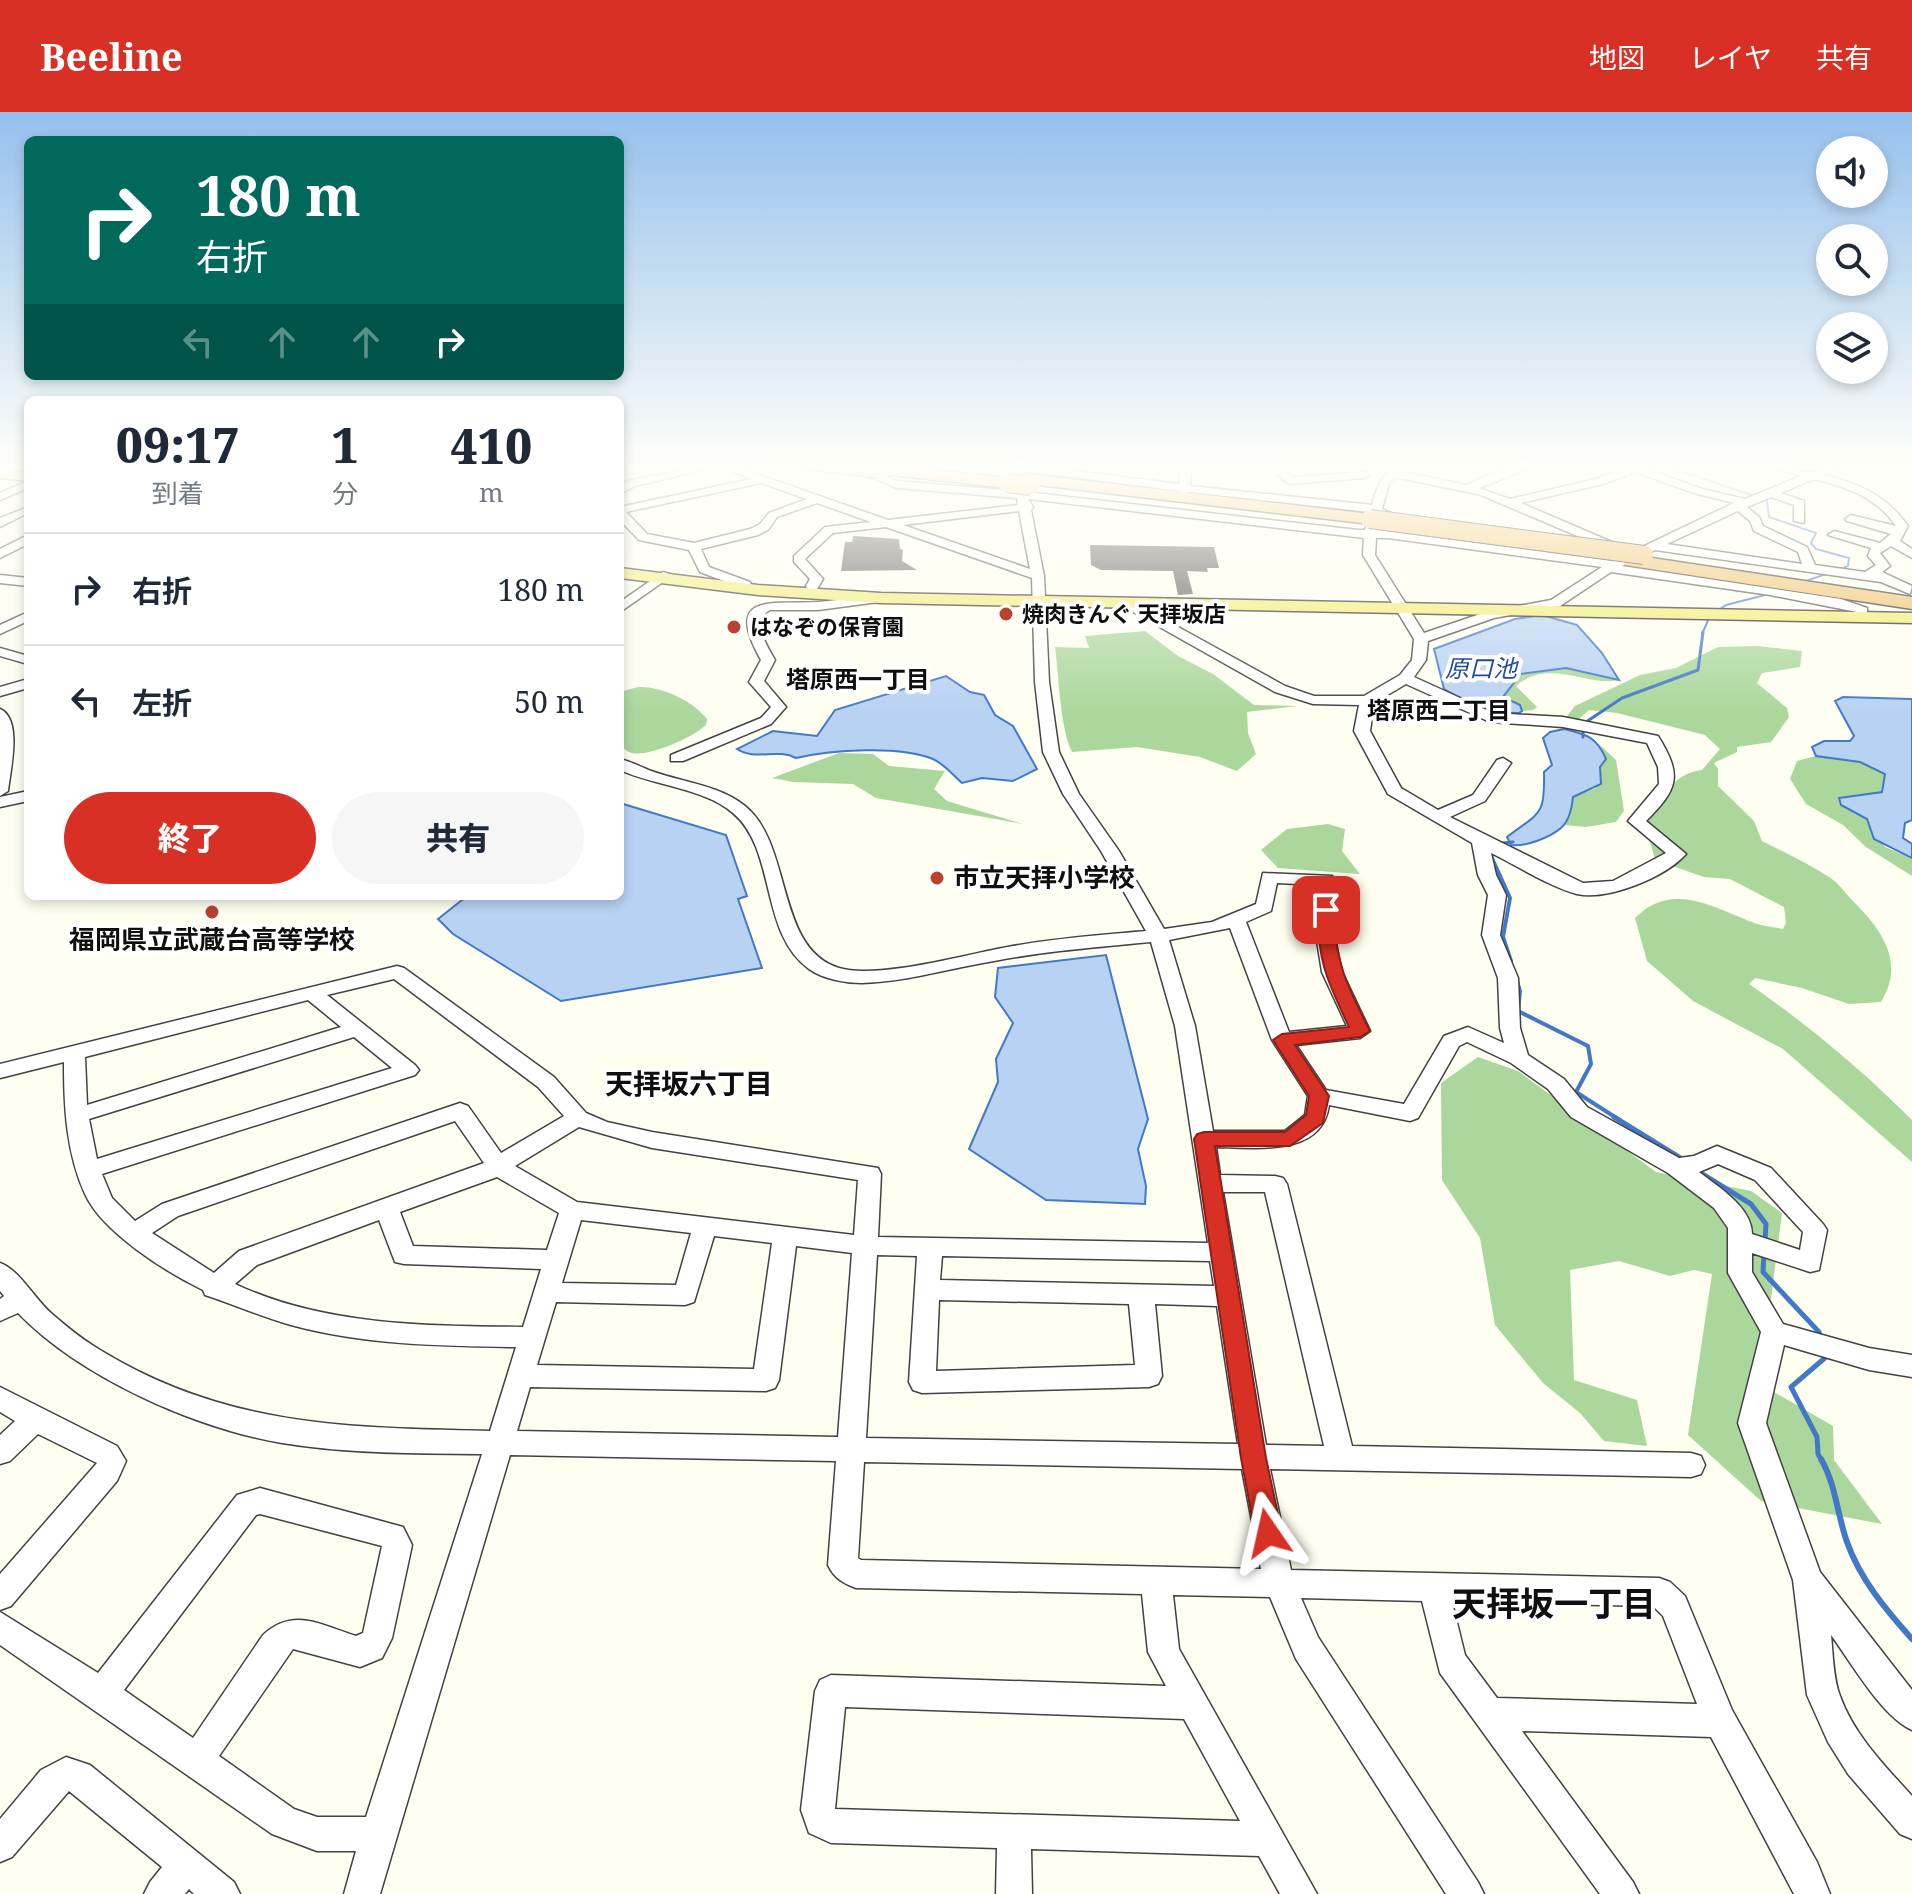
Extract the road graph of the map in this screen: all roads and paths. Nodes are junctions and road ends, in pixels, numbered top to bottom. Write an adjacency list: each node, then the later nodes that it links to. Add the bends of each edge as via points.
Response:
1 (695, 548): 21 (street, via 704,569)
2 (810, 548): 20 (street, via 798,559 817,579)
3 (956, 548): 16 (street)
4 (1034, 548): 16 (street)
5 (1369, 548): 28 (street)
6 (1565, 548): 13 (highway)
7 (1615, 548): 13 (street)
8 (1651, 548): 13 (street)
9 (1799, 548): 14 (street)
10 (1869, 548): 12 (street)
11 (1879, 548): 12 (street)
12 (1876, 550): 22 (street, via 1884,568 1871,573)
13 (1633, 557): 14 (street); 22 (highway); 29 (street); 31 (street)
14 (1810, 568): 22 (street)
15 (624, 572): 17 (main road)
16 (1038, 576): 24 (street)
17 (665, 578): 21 (main road); 27 (street)
18 (0, 579): 19 (street)
19 (24, 582)
20 (812, 586)
21 (752, 588): 23 (main road); 24 (main road); 25 (street)
22 (1906, 595): 31 (main road)
23 (881, 598): 24 (main road); 25 (street, via 818,606)
24 (1039, 600): 26 (main road); 28 (main road); 52 (street, via 1048,736 1060,775)
25 (792, 602): 43 (street, via 764,607 753,621 768,660 756,682 779,707 766,721)
26 (1124, 603): 28 (main road); 41 (street, via 1280,689 1313,700)
27 (624, 605)
28 (1401, 605): 29 (main road); 30 (main road); 35 (street)
29 (1542, 606): 30 (street); 31 (main road)
30 (1515, 610): 33 (main road); 35 (street)
31 (1862, 611)
32 (24, 618): 34 (street)
33 (1912, 618)
34 (0, 630)
35 (1421, 639): 38 (street, via 1419,660)
36 (0, 652): 37 (street)
37 (24, 659)
38 (1405, 678): 41 (street); 50 (street, via 1490,717 1563,722 1653,739 1669,775 1667,790 1636,821 1677,854 1616,886 1580,889)
39 (24, 684): 40 (street)
40 (0, 692)
41 (1367, 701): 49 (street, via 1362,731 1385,777 1394,791)
42 (0, 714): 46 (street, via 7,733)
43 (677, 758)
44 (1503, 763): 49 (street, via 1479,798)
45 (624, 766): 52 (street, via 740,809 756,831 798,951 837,975 873,976 1066,943)
46 (0, 791)
47 (24, 797): 48 (street)
48 (0, 802)
49 (1435, 817): 50 (street)
50 (1480, 841): 57 (street, via 1497,895 1491,935 1508,978 1510,1028)
51 (1237, 922): 52 (street, via 1194,934); 55 (street); 55 (street, via 1265,907 1269,877 1326,880 1332,972 1360,1031)
52 (1158, 935): 62 (street, via 1185,1026)
53 (313, 994): 54 (street); 56 (street); 61 (street, via 397,972 546,1082)
54 (357, 1029): 60 (street); 65 (street, via 408,1070)
55 (1282, 1040): 59 (street)
56 (74, 1053): 58 (street); 60 (street)
57 (1518, 1058): 59 (street, via 1468,1034 1451,1041 1410,1113); 64 (street, via 1556,1084 1579,1112)
58 (0, 1071)
59 (1319, 1096): 62 (street, via 1316,1118 1290,1139)
60 (75, 1116): 65 (street)
61 (578, 1118): 63 (street); 73 (street, via 624,1135 870,1174)
62 (1204, 1139): 66 (street)
63 (498, 1167): 67 (street); 68 (street); 70 (street, via 460,1111 170,1210)
64 (1676, 1167): 72 (street, via 1722,1202 1740,1226); 72 (street, via 1699,1164 1717,1154 1763,1174 1815,1230 1810,1263)
65 (89, 1170): 70 (street, via 98,1196)
66 (1211, 1183): 75 (street); 94 (street, via 1275,1184)
67 (387, 1208): 76 (street, via 404,1255); 78 (street, via 248,1258)
68 (572, 1210): 69 (street); 76 (street)
69 (705, 1227): 71 (street); 80 (street, via 685,1295)
70 (134, 1233): 78 (street)
71 (785, 1236): 73 (street); 87 (street, via 766,1380)
72 (1740, 1239): 84 (street, via 1740,1273)
73 (868, 1246): 74 (street); 91 (street)
74 (930, 1247): 75 (street); 79 (street)
75 (1222, 1252): 82 (street)
76 (558, 1260): 80 (street)
77 (0, 1273): 83 (street)
78 (214, 1288): 85 (street, via 285,1316 332,1326 436,1336)
79 (928, 1290): 81 (street); 81 (street, via 922,1382 1149,1376)
80 (548, 1292): 85 (street)
81 (1141, 1294): 82 (street)
82 (1227, 1296): 93 (street)
83 (9, 1305): 90 (street, via 148,1390 256,1426 358,1440)
84 (1774, 1332): 86 (street); 96 (street, via 1752,1423)
85 (533, 1337): 87 (street)
86 (1912, 1366)
87 (521, 1376): 90 (street)
88 (0, 1398): 89 (street)
89 (35, 1420): 92 (street); 100 (street, via 112,1461)
90 (501, 1442): 91 (street); 110 (street)
91 (849, 1449): 93 (street); 97 (street, via 843,1565 856,1574)
92 (0, 1452)
93 (1254, 1458): 94 (street); 98 (street)
94 (1341, 1460): 95 (street)
95 (1691, 1465)
96 (1808, 1580): 105 (street); 108 (street, via 1823,1695 1860,1762)
97 (1156, 1581): 98 (street); 103 (street, via 1164,1652)
98 (1279, 1583): 99 (street); 119 (street, via 1307,1648)
99 (1434, 1587): 104 (street, via 1451,1662); 106 (street, via 1659,1592 1674,1606)
100 (0, 1596)
101 (0, 1627): 102 (street)
102 (102, 1694): 107 (street); 107 (street, via 247,1504 260,1501 393,1536 397,1545 377,1638 370,1649 364,1653 287,1634)
103 (1190, 1703): 109 (street, via 831,1691 821,1821 831,1826); 111 (street)
104 (1489, 1714): 106 (street); 120 (street)
105 (1912, 1714)
106 (1720, 1721): 121 (street)
107 (197, 1760): 110 (street, via 284,1822 317,1834)
108 (1912, 1822)
109 (1014, 1831): 111 (street); 117 (street)
110 (378, 1834): 116 (street)
111 (1268, 1839): 118 (street)
112 (0, 1845): 113 (street, via 53,1782 66,1774 78,1777)
113 (186, 1866): 114 (street); 115 (street)
114 (162, 1894)
115 (222, 1894)
116 (362, 1894)
117 (1014, 1894)
118 (1299, 1894)
119 (1466, 1894)
120 (1621, 1894)
121 (1812, 1894)

